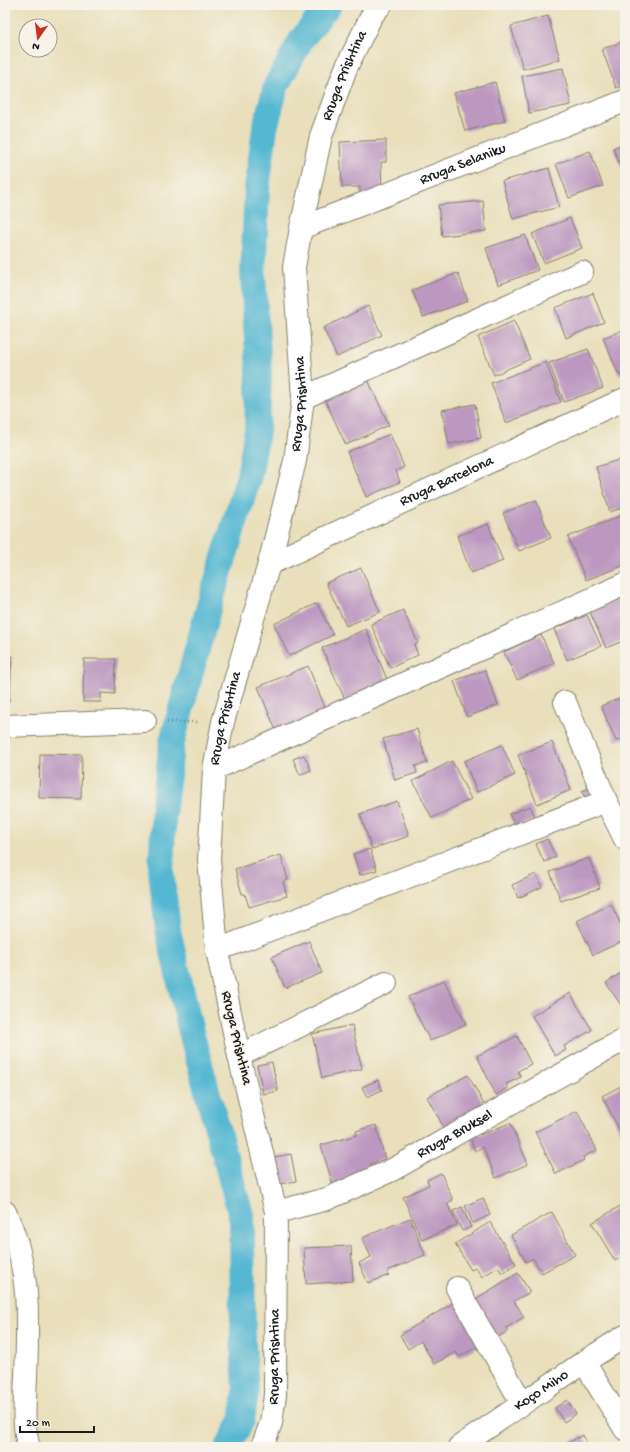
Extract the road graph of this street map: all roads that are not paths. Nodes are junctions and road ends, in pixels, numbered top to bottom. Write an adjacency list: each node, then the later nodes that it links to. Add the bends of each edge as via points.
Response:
1 (381, 5): 3 (street, Rruga Prishtina, via 372,15 346,68 322,136)
2 (625, 101): 3 (street, Rruga Selaniku)
3 (301, 228): 5 (street, Rruga Prishtina, via 294,267)
4 (582, 272): 5 (street)
5 (303, 398): 7 (street, Rruga Prishtina, via 295,461)
6 (625, 399): 7 (street, Rruga Barcelona)
7 (270, 564): 12 (street, Rruga Prishtina, via 223,722)
8 (625, 584): 12 (street)
9 (565, 702): 13 (street)
10 (145, 721): 11 (street)
11 (5, 726)
12 (214, 769): 15 (street, Rruga Prishtina, via 209,859)
13 (606, 801): 14 (street); 15 (street)
14 (625, 839)
15 (217, 950): 18 (street, Rruga Prishtina)
16 (386, 983): 18 (street)
17 (625, 1038): 20 (street, Rruga Bruksel, via 392,1170 327,1199)
18 (239, 1056): 20 (street, Rruga Prishtina)
19 (5, 1212): 26 (street, via 12,1226 24,1268 28,1324 25,1409 26,1439)
20 (276, 1212): 27 (street, Rruga Prishtina, via 275,1395 271,1423)
21 (457, 1288): 24 (street)
22 (625, 1336): 23 (street, Koço Miho)
23 (584, 1362): 24 (street, Koço Miho); 25 (street)
24 (522, 1403): 28 (street, Koço Miho)
25 (625, 1429)
26 (29, 1447)
27 (262, 1447)
28 (459, 1447)

